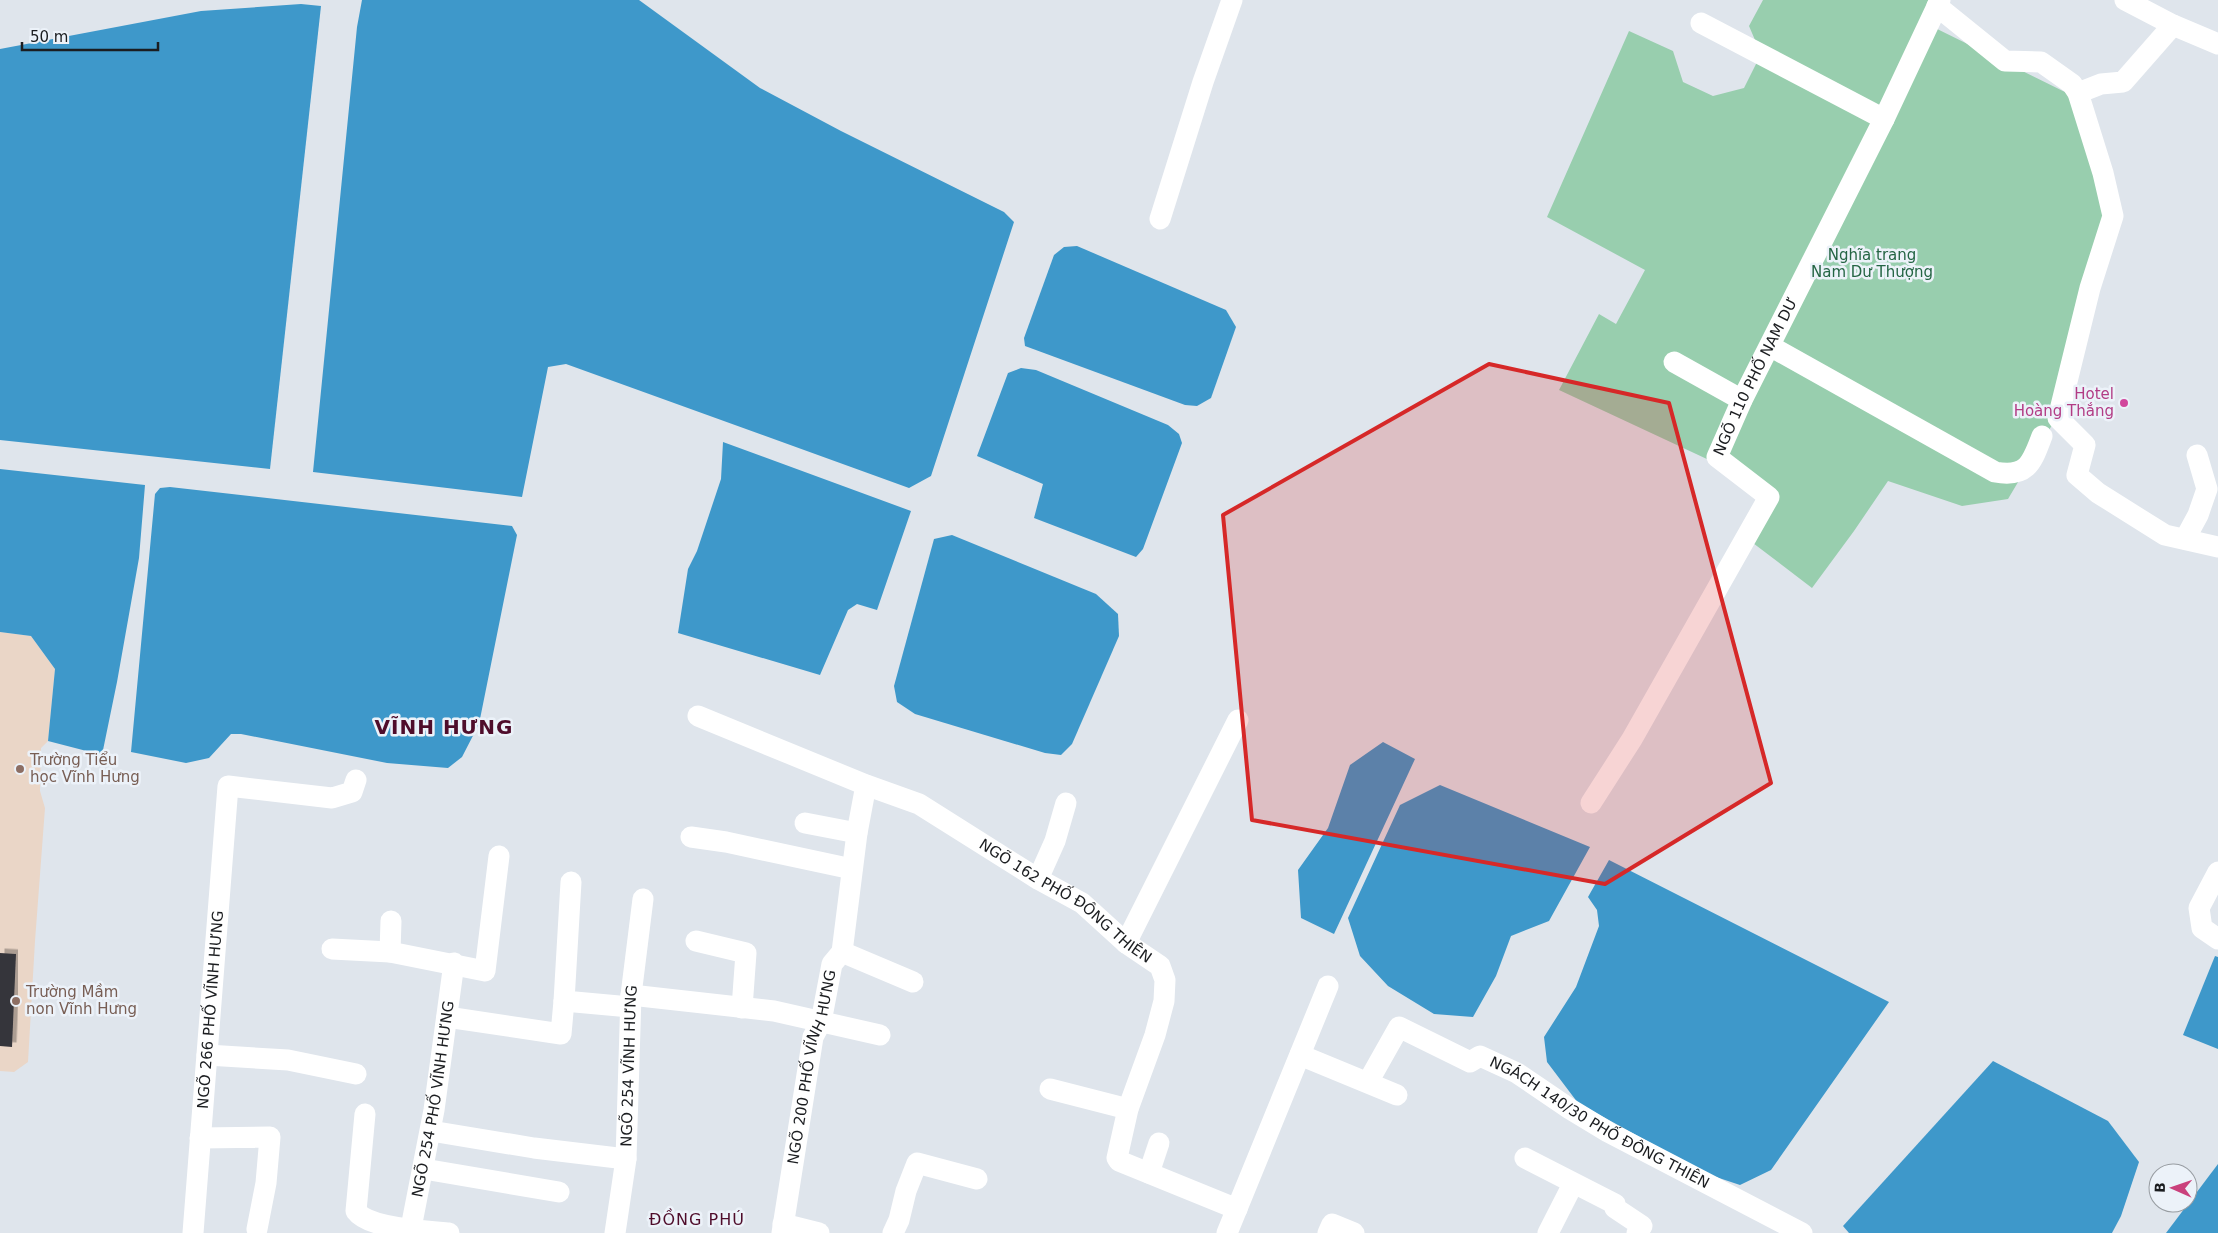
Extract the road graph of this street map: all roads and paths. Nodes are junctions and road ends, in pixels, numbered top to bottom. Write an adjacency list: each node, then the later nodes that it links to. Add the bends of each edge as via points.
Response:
1 (1232, 0): 9 (street)
2 (2125, 0): 5 (street)
3 (1939, 3): 7 (street, via 2005,61 2041,62 2072,84); 8 (street, NGÕ 110 PHỐ NAM DƯ)
4 (1701, 23): 8 (street)
5 (2172, 25): 6 (street); 7 (street, via 2123,82 2100,84)
6 (2218, 44)
7 (2078, 93): 15 (street, via 2113,216 2090,288 2058,418 2085,445 2077,475 2098,493 2165,535)
8 (1884, 119): 10 (street, NGÕ 110 PHỐ NAM DƯ)
9 (1160, 219)
10 (1770, 346): 12 (street, NGÕ 110 PHỐ NAM DƯ); 13 (street, via 1995,472 2024,470)
11 (1674, 362): 12 (street)
12 (1742, 400): 21 (street, NGÕ 110 PHỐ NAM DƯ, via 1717,457 1769,498)
13 (2042, 436)
14 (2197, 455): 15 (street, via 2207,489)
15 (2185, 539): 16 (street)
16 (2218, 547)
17 (698, 716): 20 (street, NGÕ 162 PHỐ ĐÔNG THIÊN)
18 (1238, 720): 35 (street)
19 (356, 780): 48 (street, NGÕ 266 PHỐ VĨNH HƯNG, via 352,792 332,798 228,786)
20 (866, 785): 24 (street, NGÕ 200 PHỐ VĨNH HƯNG); 29 (street, NGÕ 162 PHỐ ĐÔNG THIÊN, via 919,804)
21 (1592, 803)
22 (1066, 804): 29 (street)
23 (805, 823): 24 (street)
24 (857, 833): 27 (street, NGÕ 200 PHỐ VĨNH HƯNG)
25 (692, 837): 27 (street)
26 (499, 856): 39 (street, via 485,971)
27 (852, 869): 38 (street, NGÕ 200 PHỐ VĨNH HƯNG)
28 (2218, 872): 33 (street, via 2199,908 2202,928)
29 (1038, 879): 35 (street, NGÕ 162 PHỐ ĐÔNG THIÊN, via 1082,903)
30 (571, 882): 42 (street)
31 (643, 899): 43 (street, NGÕ 254 VĨNH HƯNG)
32 (391, 921): 37 (street)
33 (2218, 940)
34 (696, 941): 44 (street, via 746,952)
35 (1126, 942): 54 (street, NGÕ 162 PHỐ ĐÔNG THIÊN, via 1160,966 1166,992 1156,1035)
36 (332, 949): 37 (street)
37 (390, 952): 39 (street)
38 (842, 952): 40 (street); 46 (street, NGÕ 200 PHỐ VĨNH HƯNG, via 832,964)
39 (454, 963): 45 (street, NGÕ 254 PHỐ VĨNH HƯNG)
40 (913, 982)
41 (1328, 986): 49 (street)
42 (564, 1001): 43 (street); 45 (street, via 561,1034)
43 (630, 1001): 44 (street); 60 (street, NGÕ 254 VĨNH HƯNG)
44 (742, 1008): 46 (street, via 774,1011)
45 (447, 1017): 56 (street, NGÕ 254 PHỐ VĨNH HƯNG)
46 (821, 1022): 47 (street); 67 (street, NGÕ 200 PHỐ VĨNH HƯNG, via 814,1037)
47 (880, 1035)
48 (207, 1055): 50 (street, via 288,1060); 57 (street, NGÕ 266 PHỐ VĨNH HƯNG)
49 (1300, 1055): 51 (street); 66 (street)
50 (356, 1074)
51 (1368, 1082): 53 (street); 80 (street, NGÁCH 140/30 PHỐ ĐÔNG THIÊN, via 1399,1027 1470,1062 1480,1056 1517,1073 1608,1132)
52 (1050, 1089): 54 (street)
53 (1397, 1095)
54 (1128, 1109): 62 (street, NGÕ 162 PHỐ ĐÔNG THIÊN, via 1117,1158)
55 (365, 1114): 69 (street, via 356,1211 360,1217)
56 (431, 1131): 60 (street); 61 (street, NGÕ 254 PHỐ VĨNH HƯNG)
57 (200, 1138): 68 (street, via 270,1138); 70 (street, NGÕ 266 PHỐ VĨNH HƯNG)
58 (1159, 1144): 62 (street)
59 (1525, 1158): 64 (street)
60 (626, 1159): 72 (street, NGÕ 254 VĨNH HƯNG)
61 (424, 1169): 65 (street); 69 (street, NGÕ 254 PHỐ VĨNH HƯNG)
62 (1150, 1173): 66 (street, NGÕ 162 PHỐ ĐÔNG THIÊN)
63 (977, 1180): 74 (street, via 917,1164)
64 (1573, 1184): 78 (street); 79 (street, via 1615,1204 1642,1226)
65 (559, 1192)
66 (1237, 1209): 75 (street)
67 (783, 1228): 73 (street)
68 (258, 1229)
69 (410, 1231): 71 (street)
70 (193, 1233)
71 (449, 1233)
72 (615, 1233)
73 (819, 1233)
74 (893, 1233)
75 (1227, 1233)
76 (1328, 1233): 77 (street, via 1332,1224)
77 (1354, 1233)
78 (1548, 1233)
79 (1637, 1233)
80 (1802, 1233)

